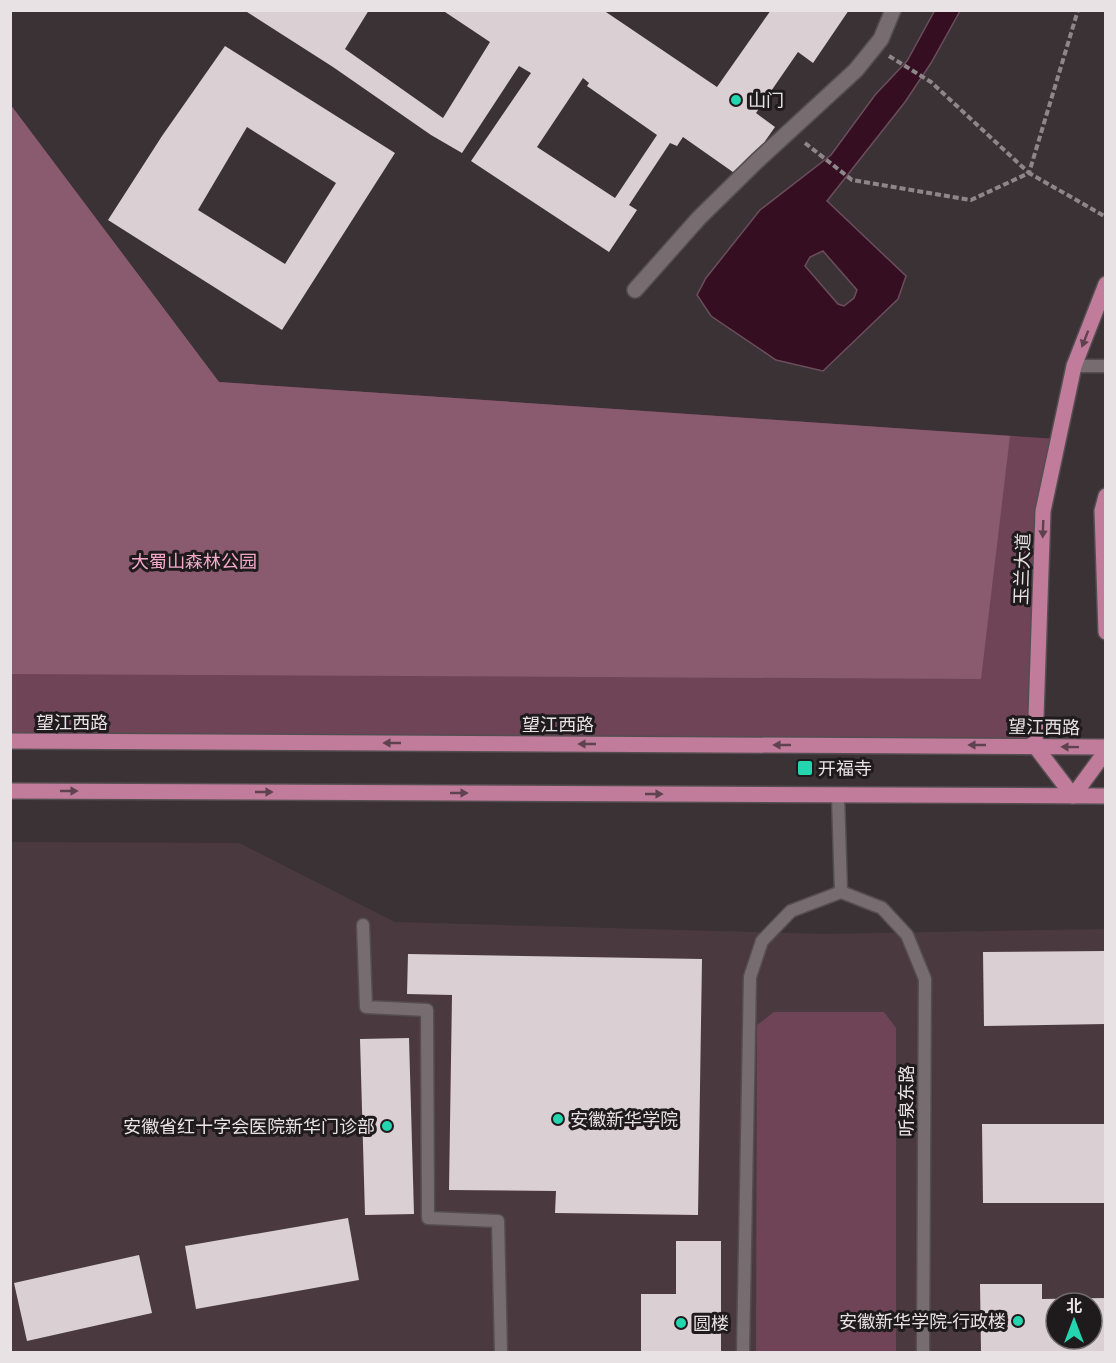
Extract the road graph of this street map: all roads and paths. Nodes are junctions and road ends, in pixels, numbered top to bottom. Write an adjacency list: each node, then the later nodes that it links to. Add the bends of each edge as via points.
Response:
1 (893, 10): 8 (street, via 881,39 856,70 699,218)
2 (1078, 10): 5 (path)
3 (896, 60): 5 (path, via 930,82)
4 (816, 153): 5 (path, via 852,180 971,200)
5 (1029, 173): 6 (path)
6 (1106, 217)
7 (1106, 284): 9 (main road, 玉兰大道, one-way to 9)
8 (635, 290)
9 (1074, 366): 10 (lane); 14 (main road, 玉兰大道, one-way to 14, via 1043,511)
10 (1106, 366)
11 (1106, 496): 12 (main road, via 1102,511)
12 (1106, 632)
13 (10, 741): 14 (main road, 望江西路, one-way to 13)
14 (1035, 746): 15 (main road, 望江西路, one-way to 14); 18 (main road)
15 (1106, 749): 18 (main road)
16 (10, 791): 17 (main road, one-way to 17)
17 (838, 795): 18 (main road); 20 (lane)
18 (1073, 796): 19 (main road)
19 (1106, 796)
20 (841, 892): 23 (lane, via 791,911 762,941 750,977); 24 (lane, 听泉东路, via 882,908 907,935 925,979)
21 (363, 925): 22 (lane, via 366,1007 427,1010 428,1218 498,1221)
22 (501, 1353)
23 (743, 1353)
24 (923, 1353)

